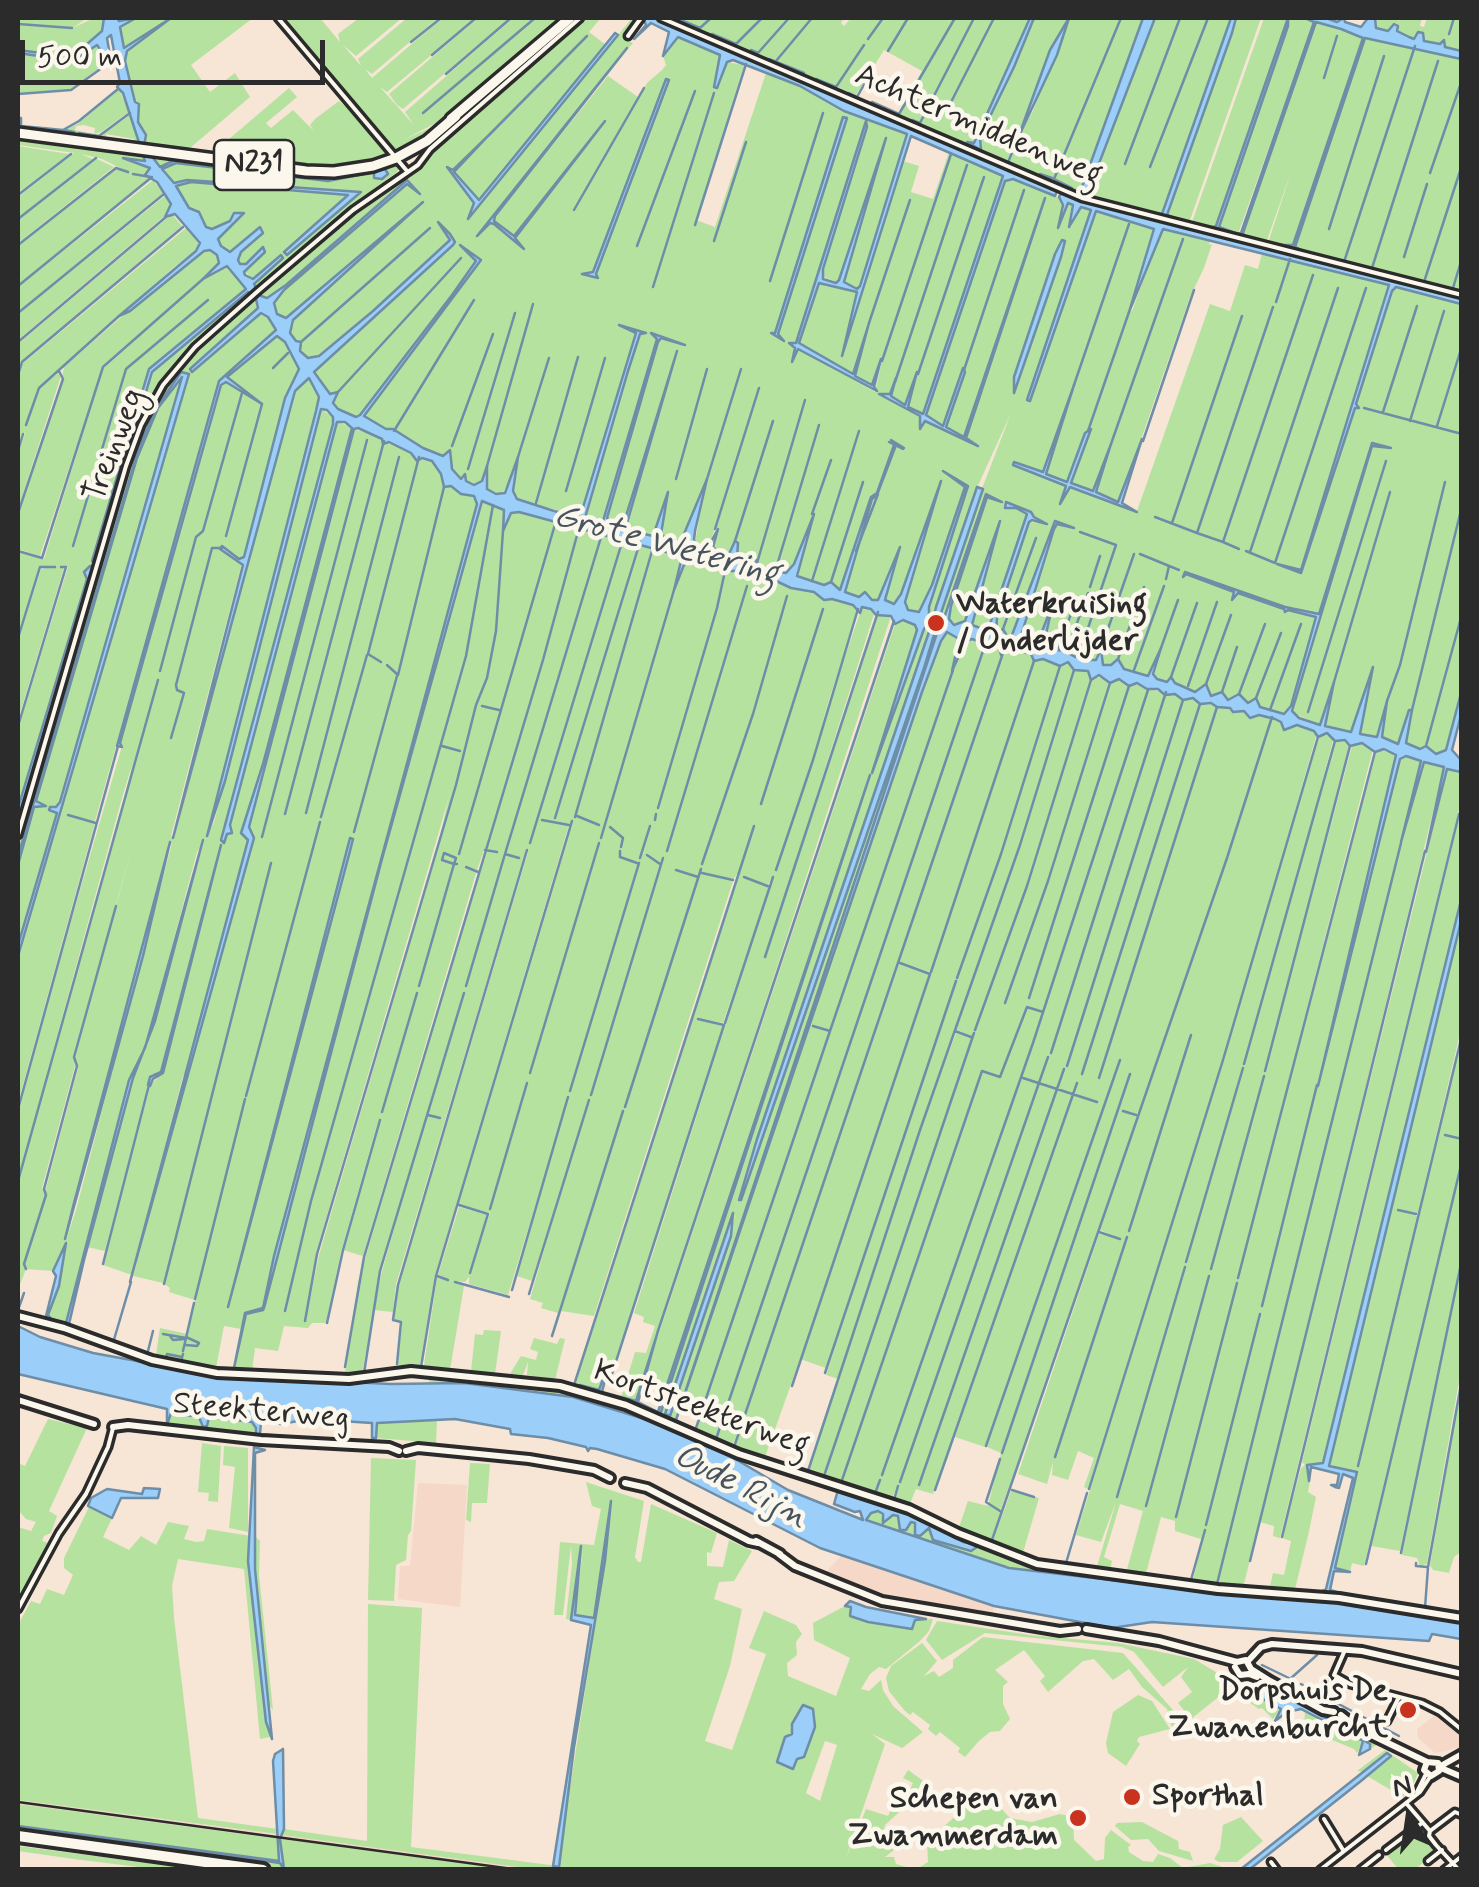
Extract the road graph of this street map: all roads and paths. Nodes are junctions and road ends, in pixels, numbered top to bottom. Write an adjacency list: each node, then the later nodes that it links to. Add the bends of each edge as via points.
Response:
1 (278, 18): 8 (street)
2 (570, 18): 8 (main road, N231, via 436,135)
3 (580, 18): 9 (street, Treinweg)
4 (641, 18): 6 (street)
5 (661, 18): 10 (street, Achtermiddenweg, via 1080,197)
6 (628, 36)
7 (18, 133): 8 (main road, N231, via 306,171 358,169)
8 (396, 157): 9 (street)
9 (407, 171): 11 (street, Treinweg, via 258,291 180,363 156,396 141,426)
10 (1462, 295)
11 (18, 835)
12 (18, 1316): 16 (street, Kortsteekterweg, via 152,1360 216,1372 350,1379 410,1372 560,1386 909,1510 1037,1564)
13 (18, 1400): 14 (street, Steekterweg)
14 (113, 1427): 15 (street, via 86,1494); 18 (street, Steekterweg, via 431,1450 588,1470 656,1492 882,1602 1159,1641)
15 (18, 1609)
16 (1462, 1618)
17 (1345, 1650): 19 (street, via 1272,1644 1260,1647); 20 (street); 21 (street)
18 (1236, 1665): 19 (street); 19 (street, via 1239,1675)
19 (1249, 1668): 26 (street)
20 (1462, 1674)
21 (1337, 1677): 22 (street); 23 (street)
22 (1330, 1691)
23 (1398, 1697): 24 (street); 25 (street, via 1440,1712)
24 (1387, 1722)
25 (1462, 1730)
26 (1433, 1769): 27 (street); 28 (street, via 1425,1787)
27 (1461, 1777)
28 (1406, 1802): 31 (street); 34 (street)
29 (1462, 1815): 32 (street, via 1455,1812)
30 (1324, 1819): 34 (street)
31 (1423, 1822): 32 (street); 35 (street)
32 (1430, 1831): 36 (street)
33 (18, 1839): 42 (highway); 43 (highway)
34 (1343, 1850): 45 (street)
35 (1386, 1850)
36 (1442, 1850): 39 (street); 41 (street)
37 (1380, 1855): 46 (street)
38 (1462, 1856): 41 (street)
39 (1428, 1861)
40 (1271, 1862): 44 (street)
41 (1448, 1866): 47 (street)
42 (218, 1870)
43 (263, 1870)
44 (1277, 1870)
45 (1320, 1870)
46 (1360, 1870)
47 (1459, 1870)

